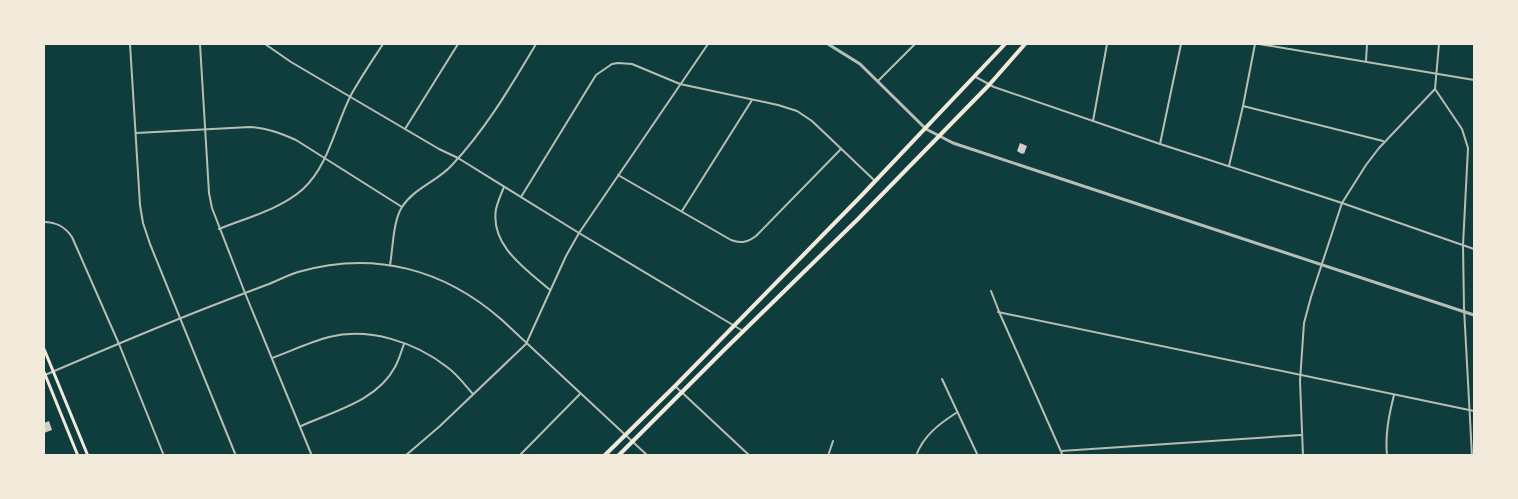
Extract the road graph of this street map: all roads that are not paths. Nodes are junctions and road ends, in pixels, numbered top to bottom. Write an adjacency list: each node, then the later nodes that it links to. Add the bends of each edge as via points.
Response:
1 (130, 44): 32 (street)
2 (200, 44): 29 (street)
3 (266, 44): 25 (street)
4 (383, 44): 25 (street)
5 (459, 44): 30 (street)
6 (536, 44): 37 (street, via 483,129)
7 (708, 44): 22 (street)
8 (829, 44): 21 (street)
9 (915, 44): 21 (street)
10 (1005, 44): 19 (main road)
11 (1025, 44): 23 (main road)
12 (1107, 44): 28 (street)
13 (1181, 44): 35 (street)
14 (1257, 44): 17 (street); 27 (street)
15 (1367, 44): 17 (street)
16 (1439, 44): 18 (street)
17 (1366, 61): 18 (street)
18 (1437, 73): 20 (street); 24 (street)
19 (974, 76): 23 (street); 31 (main road)
20 (1474, 80)
21 (878, 81): 31 (street)
22 (680, 84): 26 (street); 40 (street); 43 (street, via 632,64 612,64 604,69 596,75)
23 (989, 85): 28 (street); 33 (main road)
24 (1435, 89): 34 (street); 50 (street, via 1462,129 1467,144)
25 (351, 96): 30 (street); 38 (street)
26 (752, 100): 36 (street, via 796,111); 46 (street)
27 (1243, 105): 34 (street); 39 (street)
28 (1093, 121): 35 (street)
29 (206, 129): 32 (street); 38 (street, via 267,129 296,140); 48 (street, via 209,193)
30 (405, 129): 37 (street)
31 (926, 129): 33 (street); 41 (main road)
32 (136, 133): 60 (street, via 143,223)
33 (938, 136): 53 (street); 62 (main road)
34 (1384, 141): 44 (street)
35 (1160, 144): 39 (street)
36 (841, 149): 41 (street); 46 (street, via 756,236 745,242 731,240)
37 (458, 158): 42 (street); 45 (street)
38 (324, 159): 45 (street); 48 (street, via 295,196)
39 (1230, 166): 44 (street)
40 (618, 176): 46 (street); 49 (street)
41 (876, 182): 61 (main road)
42 (504, 187): 43 (street); 54 (street, via 496,213 500,240 516,261)
43 (521, 197): 49 (street)
44 (1342, 203): 50 (street); 53 (street)
45 (402, 207): 52 (street)
46 (682, 211)
47 (44, 222): 64 (street, via 58,224 72,237)
48 (219, 229): 56 (street)
49 (579, 233): 54 (street); 61 (street)
50 (1463, 245): 51 (street); 57 (street)
51 (1474, 249)
52 (390, 265): 56 (street, via 320,266); 65 (street, via 420,272 463,291)
53 (1322, 265): 57 (street); 70 (street, via 1307,309)
54 (550, 291): 65 (street)
55 (991, 291): 58 (street)
56 (245, 293): 60 (street); 67 (street)
57 (1464, 311): 59 (street); 77 (street)
58 (998, 312): 70 (street); 85 (street)
59 (1474, 315)
60 (180, 318): 64 (street); 89 (street)
61 (733, 325): 62 (street); 72 (main road)
62 (743, 331): 73 (main road)
63 (404, 343): 67 (street, via 378,336 342,334); 75 (street, via 449,368); 80 (street, via 391,374 369,395)
64 (119, 344): 68 (street); 88 (street)
65 (526, 344): 74 (street); 75 (street)
66 (44, 349): 68 (main road)
67 (272, 358): 80 (street)
68 (53, 372): 69 (street); 87 (main road)
69 (44, 375): 86 (main road)
70 (1300, 375): 76 (street); 82 (street)
71 (942, 380): 79 (street)
72 (675, 386): 73 (street); 81 (main road)
73 (681, 392): 83 (main road); 96 (street)
74 (581, 393): 81 (street); 92 (street)
75 (473, 394): 91 (street)
76 (1394, 394): 77 (street); 102 (street, via 1386,435)
77 (1469, 410): 78 (street); 103 (street)
78 (1474, 411)
79 (957, 412): 98 (street, via 928,435); 99 (street)
80 (300, 426): 90 (street)
81 (624, 434): 83 (street); 93 (main road)
82 (1302, 435): 85 (street); 101 (street)
83 (632, 441): 94 (main road); 95 (street)
84 (833, 441): 97 (street)
85 (1061, 452): 100 (street)
86 (78, 456)
87 (88, 456)
88 (164, 456)
89 (236, 456)
90 (312, 456)
91 (405, 456)
92 (519, 456)
93 (604, 456)
94 (618, 456)
95 (648, 456)
96 (750, 456)
97 (828, 456)
98 (916, 456)
99 (978, 456)
100 (1063, 456)
101 (1303, 456)
102 (1387, 456)
103 (1472, 456)

